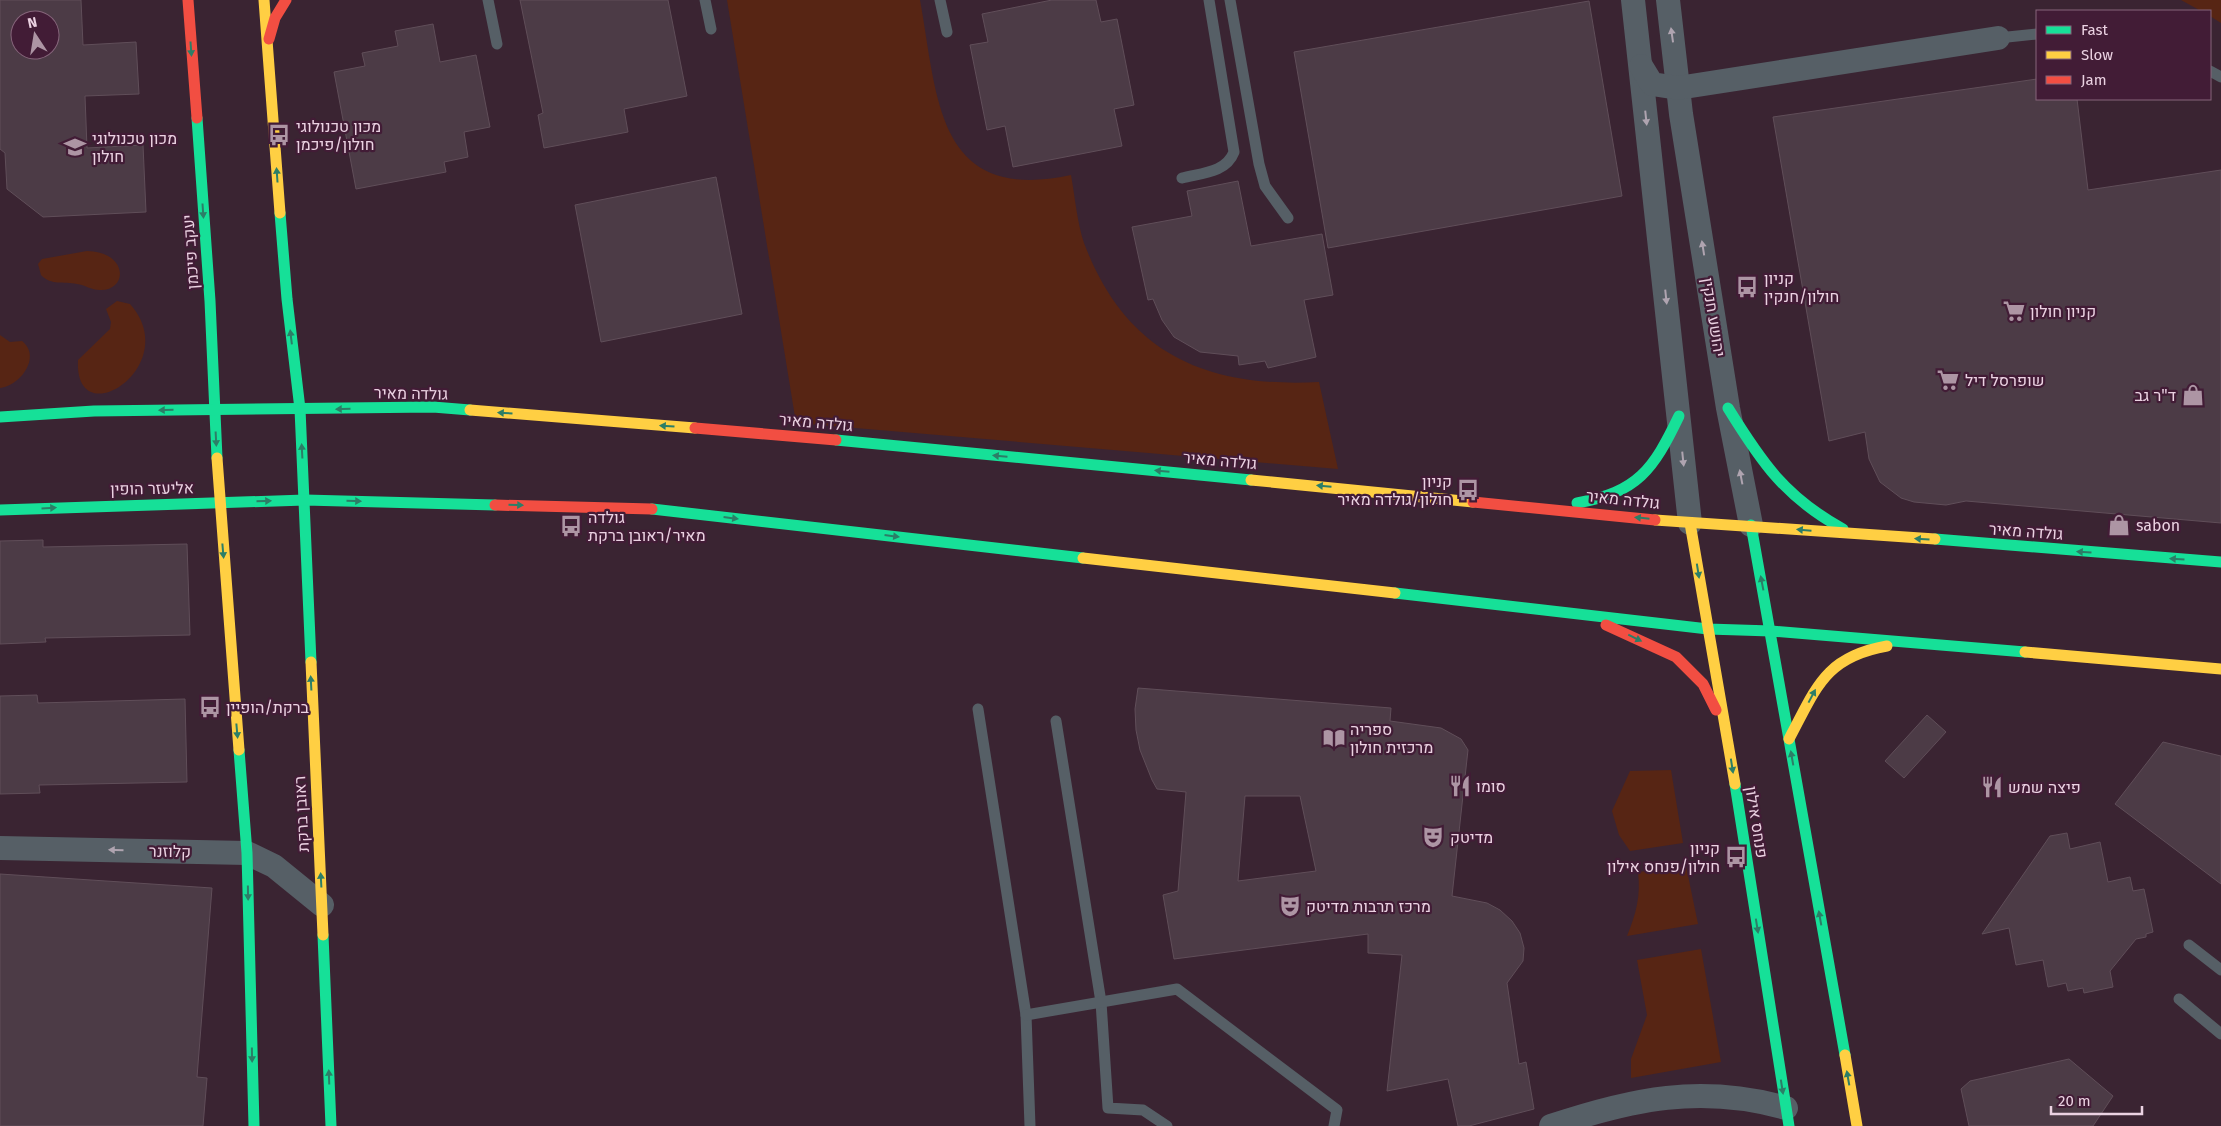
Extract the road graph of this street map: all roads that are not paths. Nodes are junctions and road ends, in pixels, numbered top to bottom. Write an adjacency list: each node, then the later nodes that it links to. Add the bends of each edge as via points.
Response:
1 (188, 0): 25 (main road, יעקב פיכמן, one-way to 25, via 210,301)
2 (264, 0): 15 (main road)
3 (286, 0): 15 (main road, via 275,18)
4 (488, 0): 16 (lane)
5 (705, 0): 11 (lane)
6 (940, 0): 12 (lane)
7 (1209, 0): 22 (lane, via 1234,152 1230,162 1221,168)
8 (1230, 0): 23 (lane, via 1259,164 1269,192)
9 (1634, 0): 18 (street)
10 (1668, 0): 17 (street, יהושע חנקין, one-way to 10)
11 (711, 29)
12 (947, 32)
13 (2036, 34): 14 (lane)
14 (1998, 38): 19 (street)
15 (268, 42): 26 (main road, one-way to 15, via 287,299)
16 (496, 44)
17 (1676, 60): 19 (street, via 1689,74); 20 (street, יהושע חנקין)
18 (1641, 66): 20 (street, via 1652,84); 27 (street, one-way to 27)
19 (1709, 84): 20 (street); 21 (street, via 1692,96)
20 (1678, 88): 21 (street, יהושע חנקין)
21 (1681, 114): 24 (street, יהושע חנקין, one-way to 21)
22 (1182, 178)
23 (1288, 218)
24 (1728, 408): 34 (street, יהושע חנקין, one-way to 24); 35 (main road, via 1777,483 1810,511)
25 (214, 409): 26 (main road, גולדה מאיר); 28 (main road, one-way to 28); 30 (main road, יעקב פיכמן, one-way to 30)
26 (300, 409): 29 (main road, one-way to 26); 31 (main road, גולדה מאיר, one-way to 26, via 716,429 433,408)
27 (1679, 416): 31 (main road, via 1652,467 1640,481 1621,493 1602,500); 33 (street, one-way to 33)
28 (0, 417)
29 (305, 500): 30 (main road, אליעזר הופין, one-way to 29); 37 (main road, one-way to 37, via 654,509); 48 (main road, ראובן ברקת, one-way to 29)
30 (220, 503): 32 (main road, אליעזר הופין, one-way to 30); 47 (main road, one-way to 47)
31 (1530, 506): 33 (main road, גולדה מאיר, one-way to 31)
32 (0, 510)
33 (1690, 523): 34 (main road, גולדה מאיר); 38 (main road, פנחס אילון, one-way to 38)
34 (1751, 525): 35 (main road, גולדה מאיר, one-way to 34); 39 (main road, יהושע חנקין, one-way to 34)
35 (1853, 534): 36 (main road, גולדה מאיר, one-way to 35)
36 (2221, 562)
37 (1556, 612): 38 (main road); 45 (main road, one-way to 45, via 1612,627 1676,656 1703,684)
38 (1708, 629): 39 (main road); 45 (main road, פנחס אילון)
39 (1770, 631): 40 (main road); 44 (main road)
40 (1918, 643): 41 (main road); 44 (main road, one-way to 40, via 1820,682 1831,670 1856,655 1880,647)
41 (2221, 669)
42 (978, 709): 53 (lane)
43 (1056, 721): 52 (lane)
44 (1789, 739): 62 (main road, one-way to 44)
45 (1729, 746): 55 (main road, פנחס אילון, one-way to 55)
46 (0, 848): 47 (street, קלוזנר, one-way to 46)
47 (247, 852): 48 (street, קלוזנר, via 274,866); 56 (main road, one-way to 56)
48 (322, 905): 57 (main road, ראובן ברקת, one-way to 48)
49 (2189, 945): 50 (lane)
50 (2221, 970)
51 (2179, 999): 54 (lane)
52 (1101, 1002): 53 (lane); 59 (lane, via 1108,1108 1143,1110); 60 (lane, via 1177,989 1337,1110)
53 (1026, 1015): 58 (lane)
54 (2221, 1034)
55 (1787, 1117): 61 (street, via 1732,1097 1656,1097)
56 (254, 1126)
57 (331, 1126)
58 (1030, 1126)
59 (1167, 1126)
60 (1334, 1126)
61 (1550, 1126)
62 (1857, 1126)

